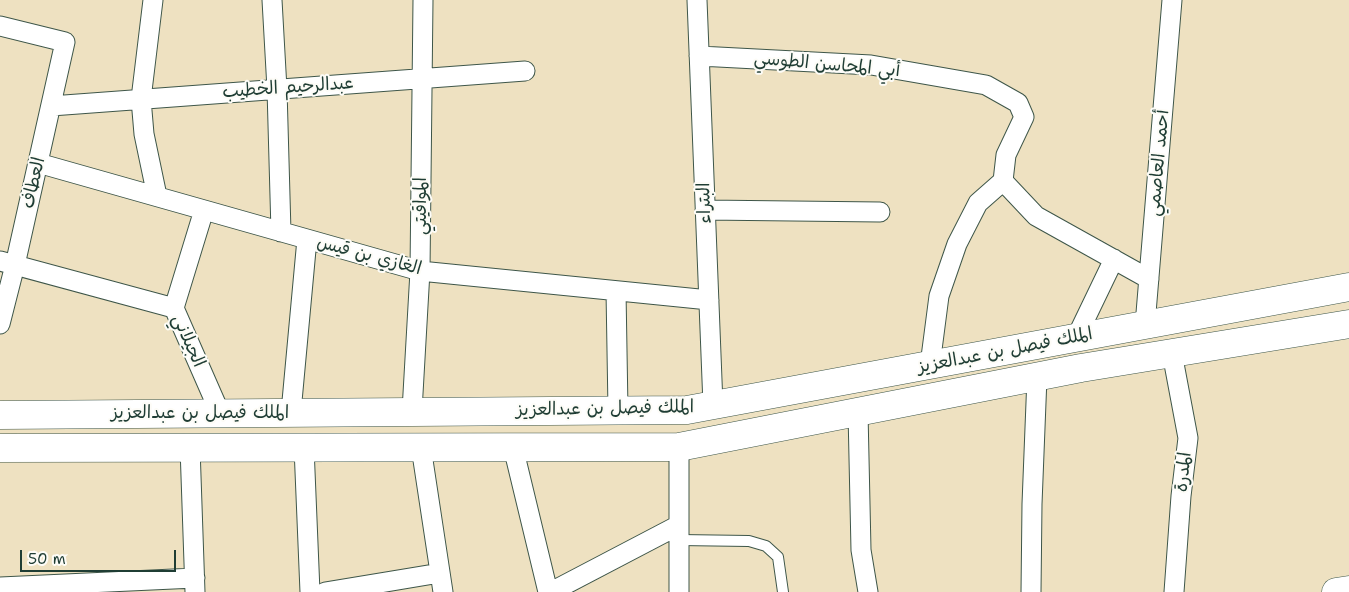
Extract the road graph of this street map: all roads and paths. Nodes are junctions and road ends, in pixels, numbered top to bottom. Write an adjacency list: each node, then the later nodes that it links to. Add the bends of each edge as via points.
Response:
1 (153, 0): 11 (street)
2 (272, 0): 10 (street)
3 (423, 0): 9 (street, المواقيتي)
4 (697, 0): 7 (street, البتراء)
5 (1172, 0): 24 (street, أحمد العاصمي)
6 (0, 26): 12 (street, العطاف, via 65,42)
7 (699, 56): 14 (street, أبي المحاسن الطوسي, via 871,65 986,85 1018,103 1024,117 1006,155); 17 (street, البتراء)
8 (525, 70): 9 (street, عبدالرحيم الخطيب)
9 (422, 78): 10 (street, عبدالرحيم الخطيب); 23 (street, المواقيتي)
10 (277, 89): 11 (street, عبدالرحيم الخطيب); 19 (street)
11 (141, 99): 12 (street, عبدالرحيم الخطيب); 15 (street, via 144,134)
12 (51, 106): 13 (street, العطاف)
13 (38, 163): 15 (street, الغازي بن قيس); 22 (street, العطاف)
14 (1003, 181): 21 (street, via 1036,216); 34 (street, via 978,203 957,244 939,296)
15 (157, 196): 16 (street, الغازي بن قيس)
16 (204, 210): 19 (street, الغازي بن قيس); 28 (street, الجيلاني)
17 (705, 210): 18 (street); 27 (street, البتراء)
18 (880, 212)
19 (281, 232): 20 (street, الغازي بن قيس)
20 (307, 239): 23 (street, الغازي بن قيس); 39 (street)
21 (1114, 259): 24 (street); 32 (street)
22 (8, 263): 28 (street); 29 (street, العطاف)
23 (420, 271): 26 (street, الغازي بن قيس); 38 (street, المواقيتي)
24 (1149, 278): 31 (street, أحمد العاصمي)
25 (1349, 287): 31 (street, الملك فيصل بن عبدالعزيز)
26 (616, 291): 27 (street, الغازي بن قيس); 37 (street)
27 (709, 300): 36 (street, البتراء)
28 (174, 308): 41 (street, الجيلاني)
29 (0, 324)
30 (1349, 324): 33 (street, الملك فيصل بن عبدالعزيز)
31 (1145, 325): 32 (street, الملك فيصل بن عبدالعزيز)
32 (1076, 338): 34 (street, الملك فيصل بن عبدالعزيز)
33 (1172, 353): 35 (street, الملك فيصل بن عبدالعزيز); 63 (street, المدرة, via 1188,438)
34 (930, 365): 36 (street, الملك فيصل بن عبدالعزيز)
35 (1037, 377): 40 (street, الملك فيصل بن عبدالعزيز); 62 (street)
36 (713, 405): 37 (street, الملك فيصل بن عبدالعزيز, via 686,410)
37 (618, 410): 38 (street, الملك فيصل بن عبدالعزيز)
38 (412, 411): 39 (street, الملك فيصل بن عبدالعزيز)
39 (291, 412): 41 (street, الملك فيصل بن عبدالعزيز)
40 (858, 412): 43 (street, الملك فيصل بن عبدالعزيز); 61 (street, via 861,550)
41 (220, 413): 42 (street, الملك فيصل بن عبدالعزيز)
42 (0, 415)
43 (679, 446): 47 (street, الملك فيصل بن عبدالعزيز); 49 (street)
44 (190, 447): 45 (street, الملك فيصل بن عبدالعزيز); 48 (street, الملك فيصل بن عبدالعزيز); 51 (street)
45 (304, 447): 46 (street, الملك فيصل بن عبدالعزيز); 55 (street)
46 (421, 447): 47 (street, الملك فيصل بن عبدالعزيز); 50 (street)
47 (513, 447): 58 (street)
48 (0, 448)
49 (679, 533): 58 (street); 59 (street); 60 (lane, via 766,546 778,557)
50 (440, 573): 56 (street); 57 (street)
51 (195, 585): 53 (street)
52 (0, 587): 53 (street)
53 (31, 589)
54 (1349, 590): 64 (street)
55 (310, 592)
56 (325, 592)
57 (443, 592)
58 (549, 592)
59 (679, 592)
60 (783, 592)
61 (868, 592)
62 (1032, 592)
63 (1174, 592)
64 (1336, 592)

